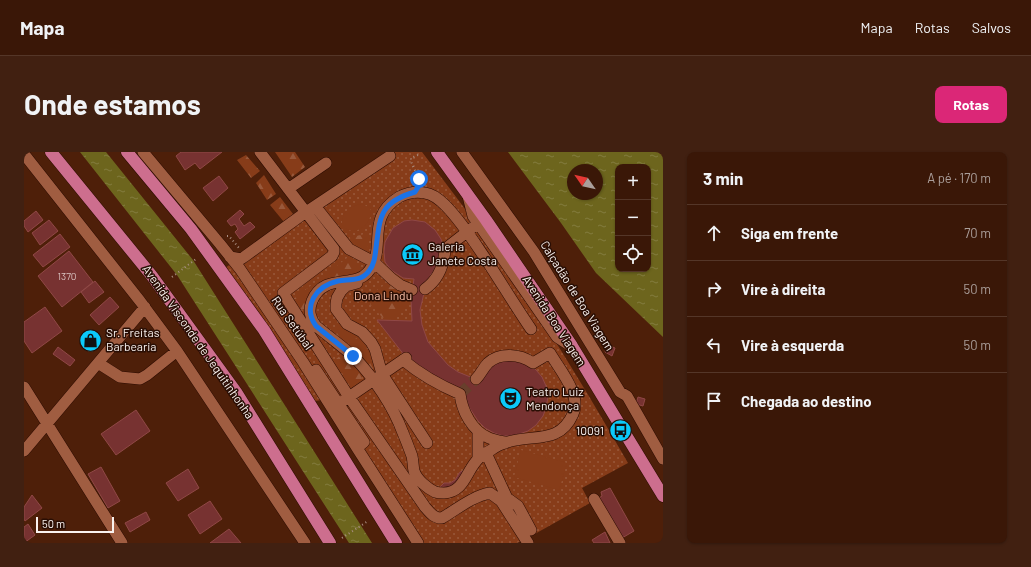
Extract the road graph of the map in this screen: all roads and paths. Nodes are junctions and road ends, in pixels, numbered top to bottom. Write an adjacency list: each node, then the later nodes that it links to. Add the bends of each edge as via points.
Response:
1 (51, 152): 51 (main road, Avenida Visconde de Jequitinhonha, via 152,276 236,392)
2 (127, 152): 52 (main road, via 191,229 264,330)
3 (143, 152): 18 (street, Rua Setúbal)
4 (260, 152): 11 (street)
5 (437, 152): 13 (main road, Avenida Boa Viagem)
6 (462, 152): 42 (street, Calçadão de Boa Viagem, via 534,252 620,392 627,396)
7 (24, 154): 26 (street, Avenida Visconde de Jequitinhonha)
8 (418, 155): 12 (path, via 411,158 420,184)
9 (390, 156): 14 (street)
10 (326, 162): 11 (street)
11 (292, 186): 14 (street)
12 (415, 192): 16 (street, via 428,194 445,204); 21 (street, via 399,197 383,212 379,221)
13 (468, 195): 15 (street, via 473,216); 28 (main road, Avenida Boa Viagem)
14 (310, 209): 19 (street); 21 (street, via 349,249); 34 (street, via 334,252 283,293)
15 (478, 223): 16 (street); 28 (street, via 557,337)
16 (467, 231): 24 (street, via 446,248 445,259 436,279); 27 (street)
17 (227, 236): 19 (path)
18 (230, 257): 19 (street); 22 (street, Rua Setúbal)
19 (245, 257): 22 (street)
20 (196, 259): 23 (path)
21 (375, 263): 25 (street, via 400,285); 31 (street, via 365,279 346,286 337,298 336,309 347,324 362,332 371,342 375,349); 31 (street, via 363,277 338,281 323,288 313,298 309,311 316,326)
22 (240, 270): 35 (street, Rua Setúbal)
23 (172, 277)
24 (425, 289)
25 (412, 290)
26 (145, 307): 29 (street, Avenida Visconde de Jequitinhonha); 30 (street)
27 (531, 329)
28 (572, 346): 43 (main road, Avenida Boa Viagem)
29 (177, 351): 30 (street, via 140,379 120,377); 50 (street, Avenida Visconde de Jequitinhonha)
30 (98, 363): 36 (street)
31 (378, 377): 34 (street); 37 (street, via 404,359 425,377 460,394 461,404); 39 (street); 41 (street, via 398,419 412,457 414,471 423,483 437,493 448,493 464,483)
32 (476, 379): 38 (street, via 494,359 510,355 533,363 550,354 570,386 574,395 574,413 563,428 552,435 540,438)
33 (24, 387): 36 (street)
34 (349, 397): 35 (street); 44 (street, via 425,508 436,518 442,518 483,494 490,493)
35 (334, 403): 53 (street, via 356,448)
36 (47, 423): 40 (street); 49 (street)
37 (478, 432): 38 (street, via 489,439); 41 (street)
38 (505, 442): 41 (street)
39 (427, 443)
40 (24, 451)
41 (482, 456): 44 (street)
42 (663, 459)
43 (663, 496)
44 (502, 498): 47 (street, via 501,501)
45 (594, 499): 54 (street)
46 (368, 521): 48 (path)
47 (528, 536)
48 (342, 538)
49 (122, 543)
50 (305, 543)
51 (330, 543)
52 (396, 543)
53 (418, 543)
54 (620, 543)

